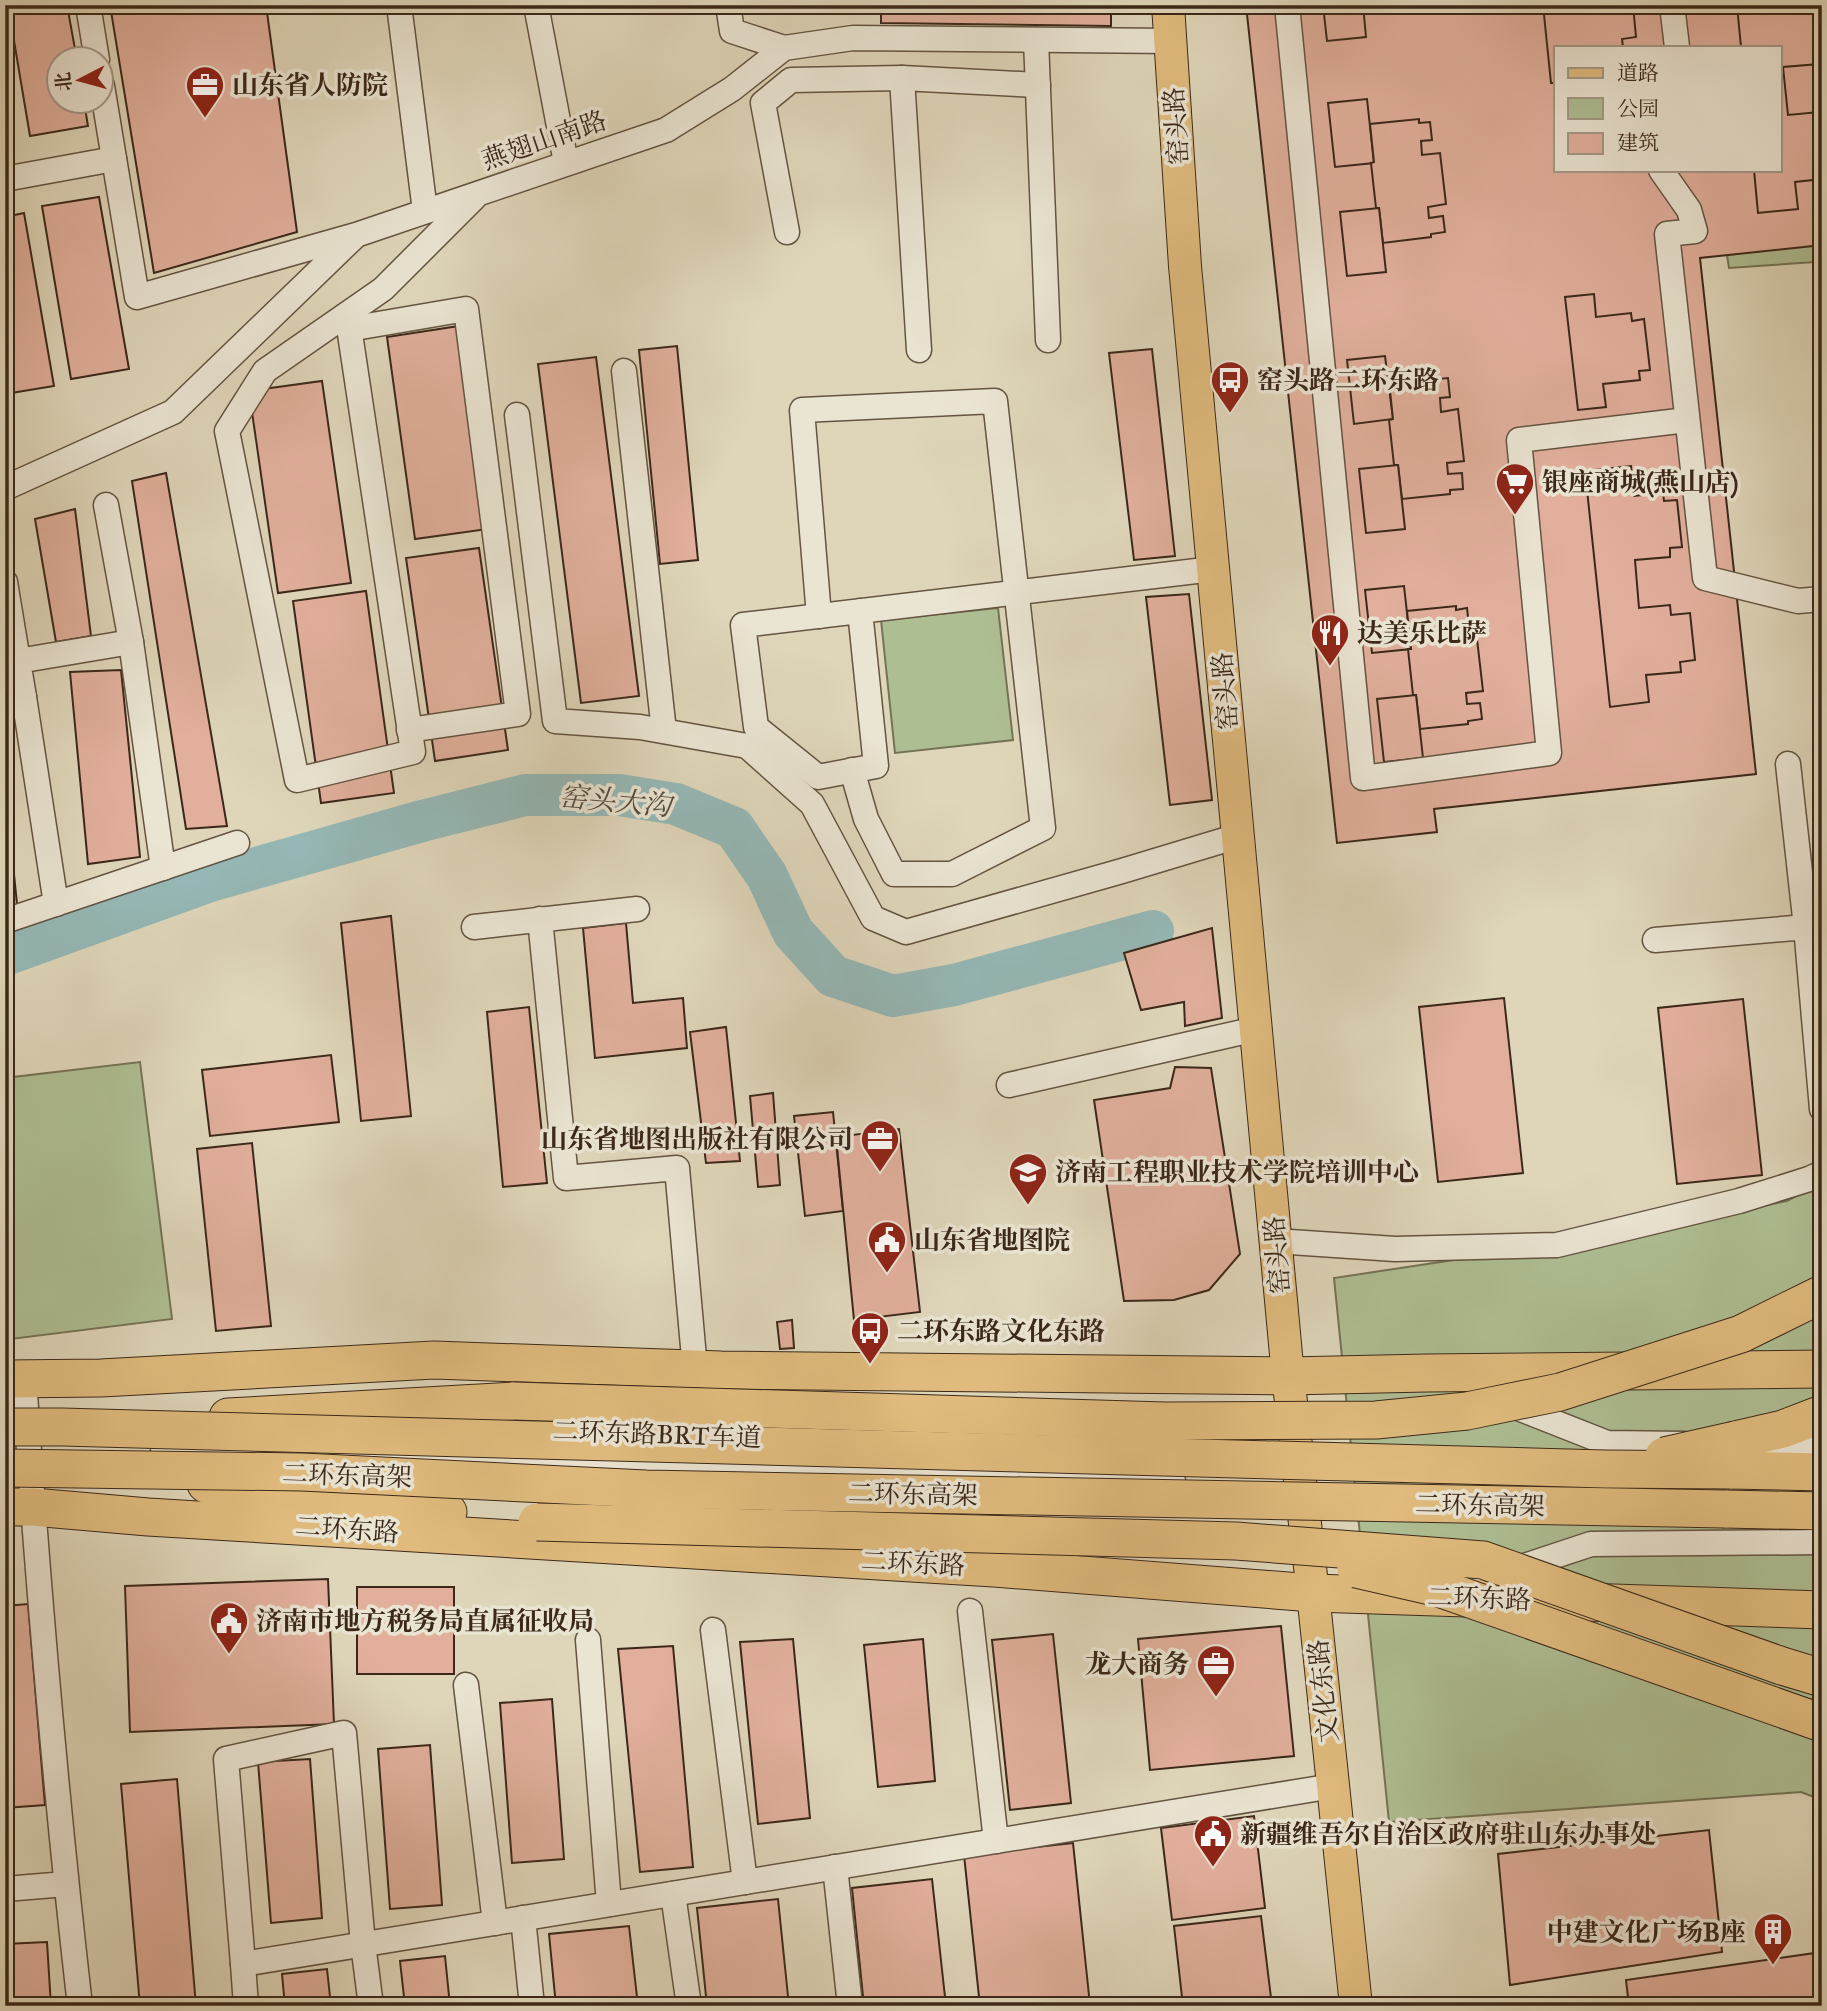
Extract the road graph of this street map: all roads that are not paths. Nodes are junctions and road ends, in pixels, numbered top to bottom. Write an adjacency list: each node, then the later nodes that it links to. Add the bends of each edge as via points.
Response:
1 (88, 5): 10 (street)
2 (399, 5): 21 (street)
3 (536, 5): 17 (street)
4 (729, 5): 12 (street, via 732,31)
5 (1168, 5): 9 (main road, 窑头路)
6 (1287, 5): 29 (street, via 1363,778 1549,752 1519,440)
7 (1672, 5): 11 (street)
8 (1036, 40): 9 (street); 12 (street, via 853,38); 14 (street)
9 (1170, 41): 32 (main road, 窑头路)
10 (95, 46)
11 (1676, 46)
12 (783, 48): 17 (street, 燕翅山南路, via 732,89 666,130)
13 (902, 78): 14 (street); 22 (street, via 791,80 763,103); 26 (street)
14 (1038, 85): 25 (street)
15 (107, 116): 16 (street, 燕翅山南路)
16 (114, 159): 19 (street); 23 (street, 燕翅山南路, via 137,297)
17 (566, 163): 20 (street, 燕翅山南路)
18 (1662, 172): 29 (street, via 1689,210 1695,231 1667,234)
19 (10, 178)
20 (480, 192): 21 (street, 燕翅山南路); 24 (street)
21 (425, 211): 23 (street, 燕翅山南路)
22 (787, 232)
23 (356, 235): 30 (street, via 173,412)
24 (348, 322): 41 (street); 41 (street, via 466,309 518,714); 41 (street, via 265,371 227,431 297,780 412,752)
25 (1048, 340)
26 (919, 350)
27 (624, 371): 42 (street)
28 (517, 415): 42 (street, via 555,721)
29 (1687, 420): 35 (street, via 1705,578 1798,601)
30 (5, 488)
31 (106, 505): 38 (street)
32 (1213, 569): 34 (street); 45 (main road, 窑头路)
33 (5, 582): 39 (street)
34 (1017, 593): 36 (street); 37 (street, via 995,401 802,410); 44 (street, via 1043,828 952,874 894,874 866,819)
35 (1822, 599)
36 (860, 611): 37 (street); 44 (street, via 876,766)
37 (819, 616): 44 (street, via 743,625 756,727 818,777)
38 (131, 642): 39 (street); 47 (street)
39 (18, 661): 40 (street)
40 (14, 699): 48 (street)
41 (409, 730)
42 (664, 731): 45 (street, via 747,746 812,804 873,918 906,932)
43 (1787, 764): 53 (street)
44 (852, 770)
45 (1238, 836): 55 (main road, 窑头路)
46 (237, 843): 47 (street)
47 (163, 868): 48 (street)
48 (56, 904): 51 (street)
49 (637, 909): 50 (street)
50 (540, 919): 52 (street); 61 (street, via 566,1178 677,1168)
51 (5, 921)
52 (474, 927)
53 (1805, 927): 54 (street); 57 (street)
54 (1655, 940)
55 (1256, 1030): 56 (street); 59 (main road, 窑头路)
56 (1009, 1085)
57 (1822, 1109)
58 (1822, 1173): 59 (street, via 1739,1202 1557,1245 1395,1249)
59 (1275, 1241): 64 (main road, 窑头路)
60 (1822, 1294): 68 (highway, bridge, via 1741,1334 1560,1392 1467,1411 1376,1420 1165,1421 514,1401)
61 (695, 1368): 64 (highway); 65 (highway, via 434,1360)
62 (1822, 1369): 63 (highway)
63 (1427, 1373): 64 (highway); 69 (street, via 1607,1443)
64 (1288, 1376): 73 (street); 78 (main road, 文化东路)
65 (15, 1379): 68 (street); 74 (street)
66 (1822, 1414): 71 (highway, bridge, via 1783,1429)
67 (5, 1427): 68 (highway, 二环东高架, bridge)
68 (66, 1446): 70 (highway, 二环东高架, bridge); 71 (highway, 二环东高架, bridge); 73 (street, 二环东路BRT车道); 74 (street); 75 (highway, 二环东高架, bridge, via 302,1472 646,1489); 76 (highway, bridge, via 537,1522)
69 (1822, 1446)
70 (5, 1468)
71 (1605, 1469): 72 (highway, 二环东高架, bridge)
72 (1822, 1472)
73 (1240, 1483): 78 (street)
74 (19, 1507): 78 (highway, 二环东路, via 994,1568); 91 (street)
75 (1822, 1511)
76 (1236, 1541): 84 (highway, bridge, via 1483,1560); 86 (highway, bridge, via 1439,1588)
77 (1822, 1542): 79 (street, via 1591,1544)
78 (1313, 1593): 79 (highway, 二环东路); 87 (main road, 文化东路)
79 (1432, 1597): 80 (highway, 二环东路)
80 (1822, 1610)
81 (970, 1611): 88 (street)
82 (713, 1630): 90 (street)
83 (589, 1640): 94 (street)
84 (1822, 1678)
85 (466, 1685): 96 (street)
86 (1822, 1723)
87 (1333, 1786): 88 (street); 105 (main road, 文化东路)
88 (996, 1841): 89 (street)
89 (835, 1867): 90 (street); 104 (street)
90 (745, 1882): 93 (street)
91 (66, 1884): 92 (street); 99 (street)
92 (5, 1889)
93 (673, 1894): 94 (street); 103 (street)
94 (609, 1904): 95 (street)
95 (523, 1918): 96 (street); 102 (street)
96 (495, 1923): 97 (street)
97 (363, 1944): 98 (street); 98 (street, via 344,1733 226,1759); 101 (street)
98 (243, 1964): 100 (street)
99 (80, 2006)
100 (246, 2006)
101 (371, 2006)
102 (532, 2006)
103 (689, 2006)
104 (850, 2006)
105 (1356, 2006)

